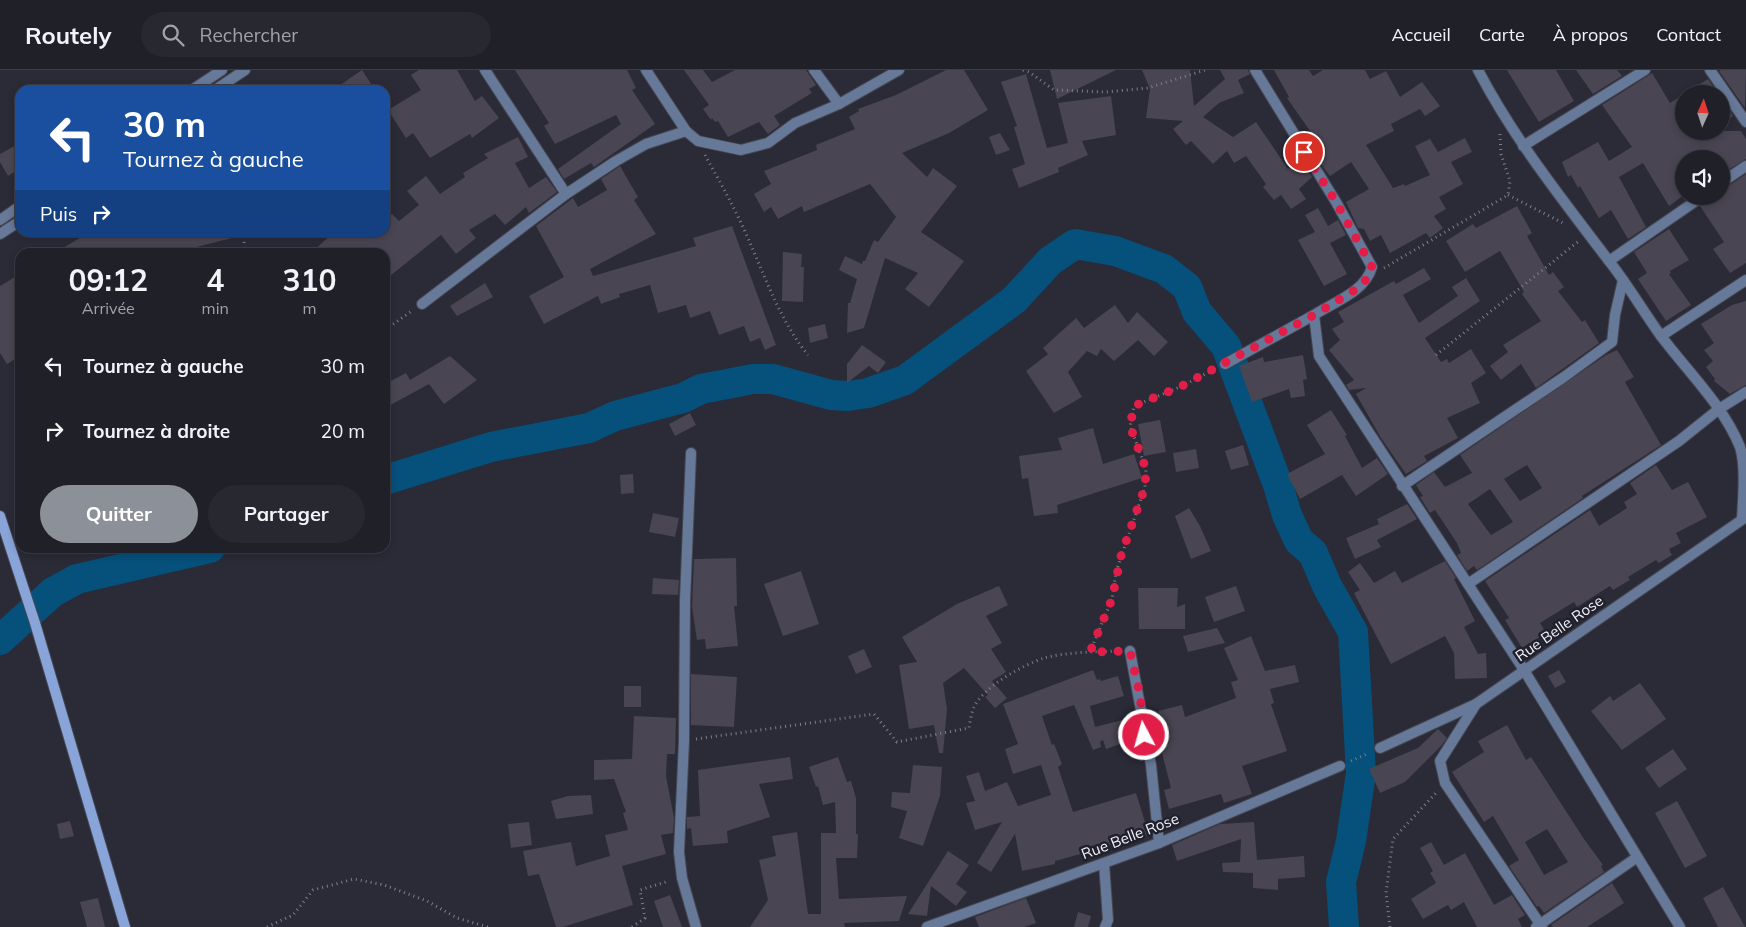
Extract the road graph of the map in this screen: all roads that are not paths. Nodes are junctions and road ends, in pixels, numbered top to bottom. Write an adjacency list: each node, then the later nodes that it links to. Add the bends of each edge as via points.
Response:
1 (222, 70): 11 (street)
2 (245, 70): 12 (street)
3 (485, 70): 19 (street)
4 (646, 70): 15 (street)
5 (814, 70): 13 (street)
6 (900, 70): 13 (street)
7 (1255, 70): 29 (street, via 1372,267 1369,277 1355,290)
8 (1478, 70): 16 (street)
9 (1645, 70): 16 (street)
10 (1710, 70): 14 (street)
11 (200, 85)
12 (222, 85)
13 (839, 104): 15 (street, via 796,123 768,143 741,150 698,141)
14 (1746, 122)
15 (686, 131): 19 (street, via 646,144)
16 (1523, 146): 25 (street)
17 (1746, 166): 18 (street)
18 (1730, 177)
19 (566, 194): 28 (street)
20 (1690, 205): 25 (street)
21 (15, 210): 22 (street)
22 (0, 220)
23 (15, 224): 24 (street)
24 (0, 234)
25 (1609, 261): 26 (street)
26 (1623, 280): 30 (street); 35 (street, via 1612,342)
27 (1746, 280): 30 (street)
28 (422, 304)
29 (1314, 315): 31 (street); 35 (street, via 1319,356)
30 (1661, 336): 33 (street)
31 (1225, 364)
32 (1746, 392): 33 (street)
33 (1719, 409): 37 (street, via 1740,449); 38 (street, via 1679,441)
34 (691, 453): 49 (street, via 679,852 682,878)
35 (1402, 486): 38 (street)
36 (0, 516): 48 (street)
37 (1744, 518): 40 (street, Rue Belle Rose)
38 (1468, 584): 40 (street)
39 (1130, 651): 44 (street, via 1151,765)
40 (1524, 670): 41 (street, Rue Belle Rose); 45 (street)
41 (1476, 704): 42 (street, Rue Belle Rose); 47 (street, via 1440,761 1445,783)
42 (1380, 748)
43 (1340, 766): 44 (street, Rue Belle Rose)
44 (1159, 843): 46 (street, Rue Belle Rose)
45 (1636, 858): 47 (street); 52 (street)
46 (1104, 863): 50 (street, Rue Belle Rose); 51 (street, via 1108,920)
47 (1539, 926)
48 (125, 927)
49 (696, 927)
50 (927, 927)
51 (1105, 927)
52 (1680, 927)

